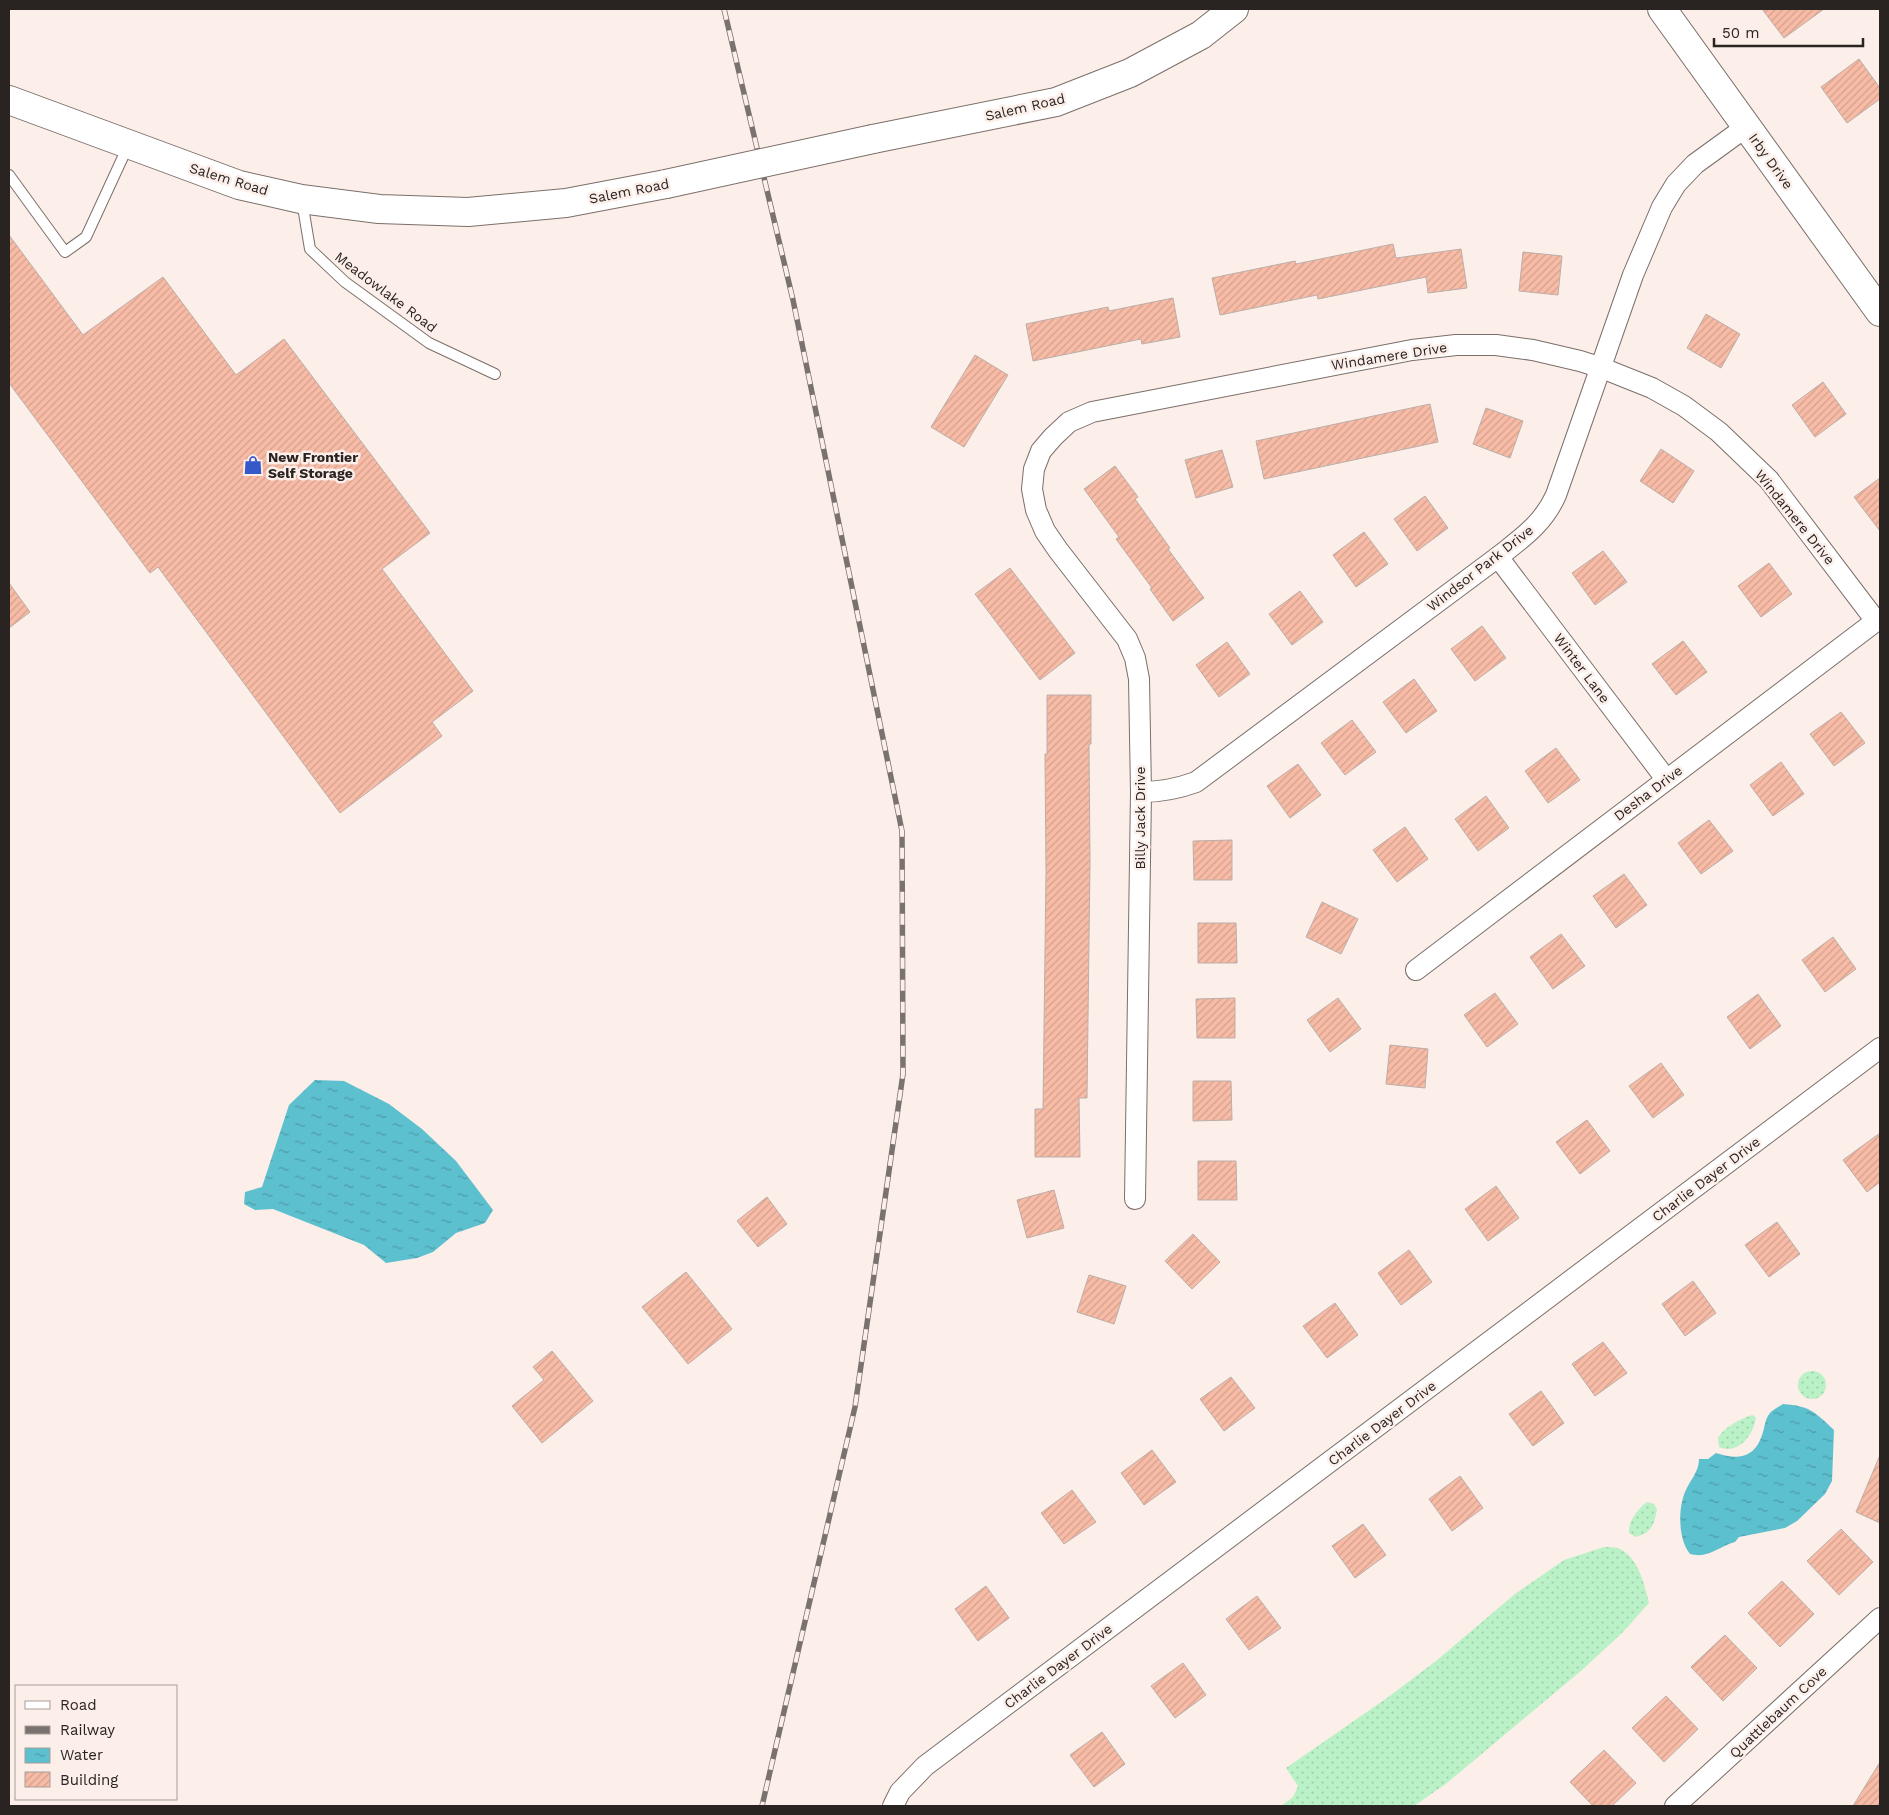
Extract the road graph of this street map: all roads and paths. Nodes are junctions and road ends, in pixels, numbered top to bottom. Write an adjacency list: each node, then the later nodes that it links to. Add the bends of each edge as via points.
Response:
1 (1234, 9): 7 (main road, Salem Road, bridge, via 1201,34 1130,73 1056,102 666,184 566,203 468,212 379,209)
2 (1662, 9): 4 (main road, Irby Drive)
3 (9, 100): 5 (main road, Salem Road)
4 (1746, 127): 8 (main road, Irby Drive); 9 (street, Windsor Park Drive, via 1695,164 1676,184 1662,207 1633,275)
5 (129, 145): 6 (lane, via 86,236 65,252); 7 (main road, Salem Road, via 239,185)
6 (9, 175)
7 (301, 199): 10 (lane, Meadowlake Road, via 310,250 345,282 429,343)
8 (1880, 312)
9 (1602, 368): 11 (street, Windamere Drive, via 1533,350 1496,345 1412,350 1092,412 1069,422 1053,436 1041,451); 12 (street, Windsor Park Drive, via 1548,512); 13 (street, Windamere Drive, via 1684,406 1718,432 1769,480)
10 (495, 374)
11 (1034, 469): 15 (street, Billy Jack Drive, via 1032,489 1045,531 1127,639 1134,658 1140,679)
12 (1498, 556): 14 (street, Winter Lane); 15 (street, Windsor Park Drive, via 1196,782 1163,792)
13 (1878, 619): 14 (street, Desha Drive)
14 (1666, 779): 16 (street, Desha Drive)
15 (1141, 792): 18 (street, Billy Jack Drive)
16 (1416, 970)
17 (1880, 1048): 20 (street, Charlie Dayer Drive, via 925,1766 900,1792)
18 (1135, 1199)
19 (1880, 1618): 21 (street, Quattlebaum Cove)
20 (893, 1806)
21 (1675, 1806)

